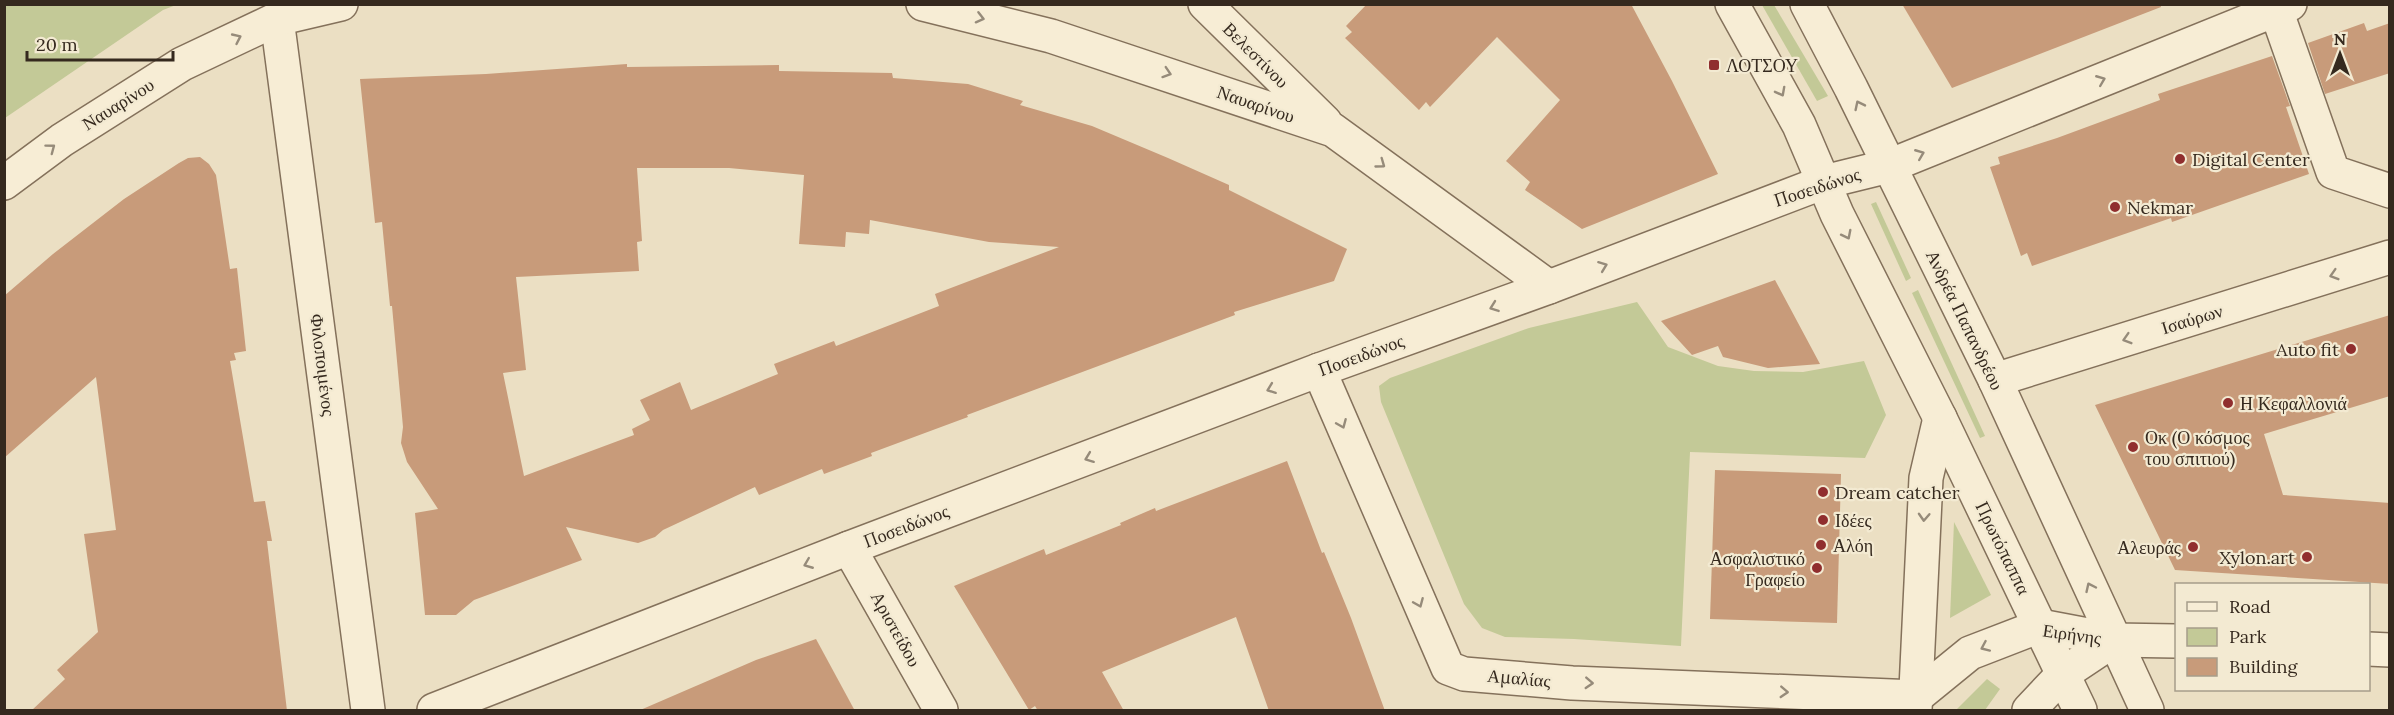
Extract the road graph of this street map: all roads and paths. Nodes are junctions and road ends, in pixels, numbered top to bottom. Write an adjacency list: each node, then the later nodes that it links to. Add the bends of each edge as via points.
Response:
1 (341, 4): 7 (street, Ναυαρίνου)
2 (923, 4): 8 (street, Ναυαρίνου, one-way to 8, via 1051,36)
3 (1205, 4): 8 (street, Βελεστίνου)
4 (1732, 4): 10 (street, one-way to 10, via 1799,125)
5 (1807, 4): 9 (street, Ανδρέα Παπανδρέου, one-way to 5)
6 (2283, 7): 9 (street, Ποσειδώνος, one-way to 6); 12 (street, via 2333,172)
7 (277, 19): 11 (street, Ναυαρίνου, one-way to 7, via 62,140 182,64); 26 (street, Φιλοποιμένος)
8 (1333, 130): 14 (street, Ναυαρίνου, one-way to 14)
9 (1889, 166): 10 (street, Ποσειδώνος); 16 (street, Ανδρέα Παπανδρέου)
10 (1824, 182): 14 (street, Ποσειδώνος, one-way to 10); 17 (street, one-way to 17)
11 (4, 183)
12 (2390, 191)
13 (2390, 258): 16 (street, Ισαύρων, one-way to 16)
14 (1548, 287): 15 (street, Ποσειδώνος, one-way to 15)
15 (1319, 370): 18 (street, Ποσειδώνος, one-way to 18); 25 (street, Αμαλίας, one-way to 25, via 1448,668 1464,674)
16 (1995, 380): 20 (street, Ανδρέα Παπανδρέου, one-way to 16)
17 (1940, 418): 19 (street, Πρωτόπαππα); 25 (street, one-way to 25, via 1926,478)
18 (849, 548): 27 (street, Ποσειδώνος, one-way to 27); 28 (street, Αριστείδου)
19 (2040, 626): 20 (street, Ειρήνης); 24 (street, Πρωτόπαππα); 25 (street, Ειρήνης, one-way to 25, via 1970,654)
20 (2114, 640): 21 (street); 24 (street, Ειρήνης); 31 (street)
21 (2175, 640)
22 (2370, 649): 23 (street)
23 (2390, 650)
24 (2063, 674): 29 (street, Ειρήνης); 30 (street, Πρωτόπαππα)
25 (1916, 704)
26 (368, 711)
27 (434, 711)
28 (941, 711)
29 (2029, 711)
30 (2080, 711)
31 (2147, 711)

